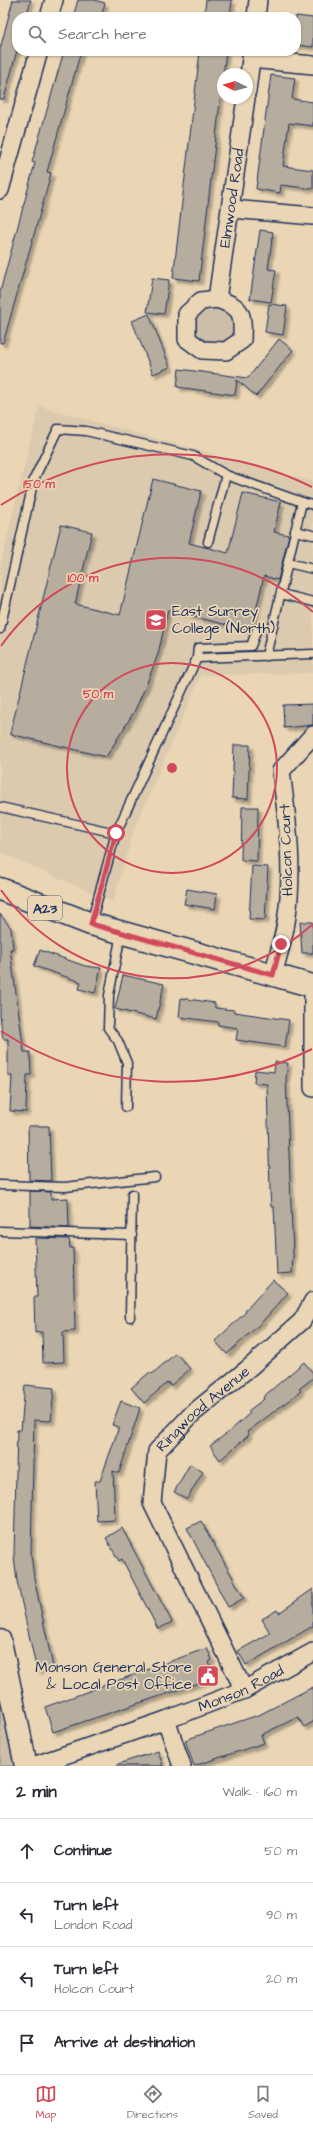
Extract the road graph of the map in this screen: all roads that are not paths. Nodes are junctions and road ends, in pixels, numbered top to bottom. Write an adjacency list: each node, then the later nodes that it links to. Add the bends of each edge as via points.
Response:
1 (54, 0): 3 (street)
2 (258, 0): 4 (street)
3 (50, 12)
4 (257, 12)
5 (38, 56): 11 (street)
6 (252, 56): 9 (street)
7 (258, 56): 8 (street)
8 (313, 65)
9 (250, 68)
10 (245, 104): 12 (street, Elmwood Road)
11 (0, 190)
12 (231, 209): 13 (street); 14 (street, Elmwood Road)
13 (313, 216)
14 (217, 299)
15 (226, 475): 16 (lane); 20 (lane); 25 (lane, via 194,456 86,431 58,429 34,479)
16 (302, 502): 17 (lane); 18 (lane)
17 (313, 505)
18 (295, 531): 19 (lane); 21 (lane)
19 (313, 535)
20 (208, 542)
21 (288, 563): 22 (lane); 23 (lane)
22 (313, 569)
23 (281, 594): 24 (lane); 28 (lane)
24 (313, 602)
25 (0, 629)
26 (257, 629): 29 (lane, via 251,646 198,648)
27 (313, 654): 28 (lane)
28 (266, 656): 29 (lane)
29 (197, 658): 32 (lane)
30 (313, 735): 36 (street, Holcon Court, via 281,770 288,824 290,878 287,916)
31 (0, 807): 32 (lane)
32 (116, 833): 34 (lane)
33 (0, 889): 34 (main road, A23)
34 (91, 924): 35 (main road, A23)
35 (122, 933): 36 (main road, A23); 41 (lane, via 109,995 108,1028 118,1041 127,1063)
36 (273, 975): 37 (main road, A23)
37 (313, 986)
38 (313, 995): 39 (street)
39 (313, 1080): 40 (street)
40 (313, 1088)
41 (126, 1107)
42 (155, 1177): 43 (lane, via 65,1187)
43 (0, 1185)
44 (132, 1194): 46 (lane)
45 (0, 1231): 46 (lane)
46 (132, 1235): 48 (lane)
47 (313, 1301): 51 (street, Ringwood Avenue, via 302,1321 192,1414 157,1451 152,1503)
48 (130, 1316)
49 (0, 1641): 53 (main road)
50 (313, 1652): 51 (street, Monson Road)
51 (244, 1690): 52 (street, Monson Road)
52 (166, 1720): 54 (street, Monson Road); 55 (street)
53 (26, 1766)
54 (33, 1766)
55 (182, 1766)

